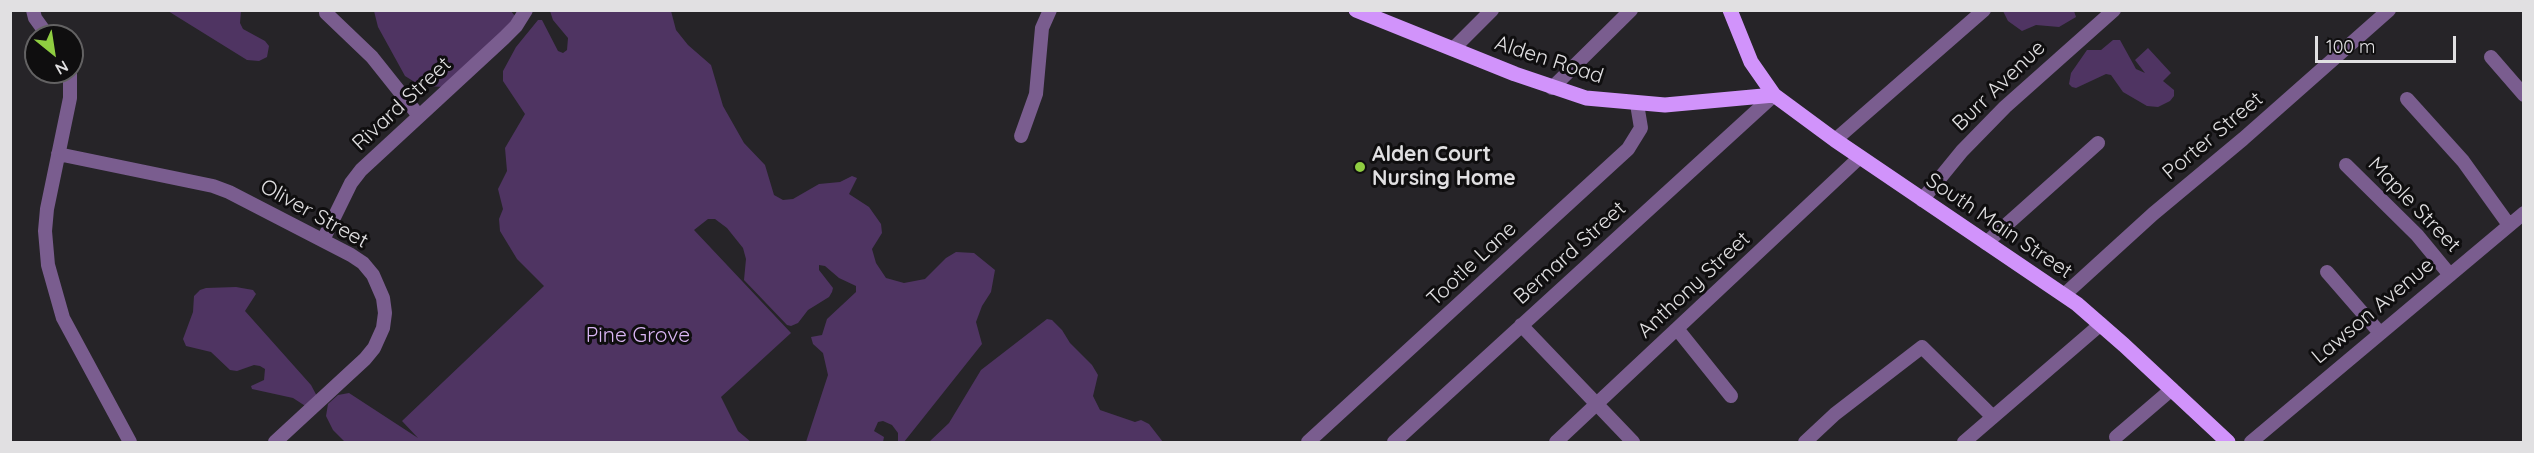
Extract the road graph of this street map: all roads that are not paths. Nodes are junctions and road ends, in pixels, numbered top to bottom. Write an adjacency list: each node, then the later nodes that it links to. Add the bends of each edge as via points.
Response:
1 (526, 10): 19 (street, Rivard Street, via 511,32)
2 (1050, 10): 20 (street, via 1042,28 1036,94)
3 (1356, 10): 11 (main road, Alden Road)
4 (1492, 10): 11 (street)
5 (1631, 10): 14 (street)
6 (1730, 10): 16 (main road, South Main Street, via 1745,51)
7 (1984, 10): 21 (street)
8 (2114, 10): 26 (street, Burr Avenue, via 2005,106 1962,150)
9 (2390, 10): 33 (street, Porter Street)
10 (326, 13): 19 (street, via 372,57)
11 (1453, 49): 14 (main road, Alden Road)
12 (2491, 57): 15 (street)
13 (70, 84): 23 (street)
14 (1552, 88): 18 (main road, Alden Road, via 1586,98)
15 (2523, 94)
16 (1774, 95): 18 (main road, Alden Road); 21 (main road, South Main Street); 35 (street, Bernard Street)
17 (2407, 99): 28 (street, via 2463,161)
18 (1637, 104): 45 (street, Tootle Lane, via 1641,128 1628,149)
19 (419, 116): 29 (street, Rivard Street, via 356,176)
20 (1021, 136)
21 (1835, 140): 24 (main road, South Main Street)
22 (2098, 143): 30 (street)
23 (58, 154): 29 (street, Oliver Street, via 221,189); 43 (street, via 45,231 52,287 68,329)
24 (1860, 158): 26 (main road, South Main Street); 36 (street, Anthony Street)
25 (2346, 165): 32 (street, Maple Street, via 2417,235)
26 (1922, 200): 30 (main road, South Main Street)
27 (2523, 213): 28 (street, Lawson Avenue)
28 (2509, 225): 32 (street, Lawson Avenue)
29 (323, 240): 44 (street, Oliver Street, via 357,259 373,275 383,298 383,328 365,359)
30 (1986, 243): 33 (main road, South Main Street)
31 (2327, 272): 37 (street)
32 (2450, 275): 37 (street, Lawson Avenue)
33 (2064, 295): 34 (main road, South Main Street)
34 (2101, 324): 38 (main road, South Main Street); 41 (street)
35 (1521, 325): 40 (street); 46 (street, Bernard Street)
36 (1678, 330): 39 (street); 40 (street, Anthony Street)
37 (2380, 333): 52 (street, Lawson Avenue)
38 (2172, 389): 42 (street); 51 (main road, South Main Street)
39 (1731, 396)
40 (1597, 404): 47 (street, Anthony Street); 48 (street)
41 (1993, 417): 49 (street, via 1922,347); 50 (street)
42 (2116, 437)
43 (130, 442)
44 (275, 442)
45 (1308, 442)
46 (1394, 442)
47 (1556, 442)
48 (1633, 442)
49 (1805, 442)
50 (1964, 442)
51 (2228, 442)
52 (2251, 442)

